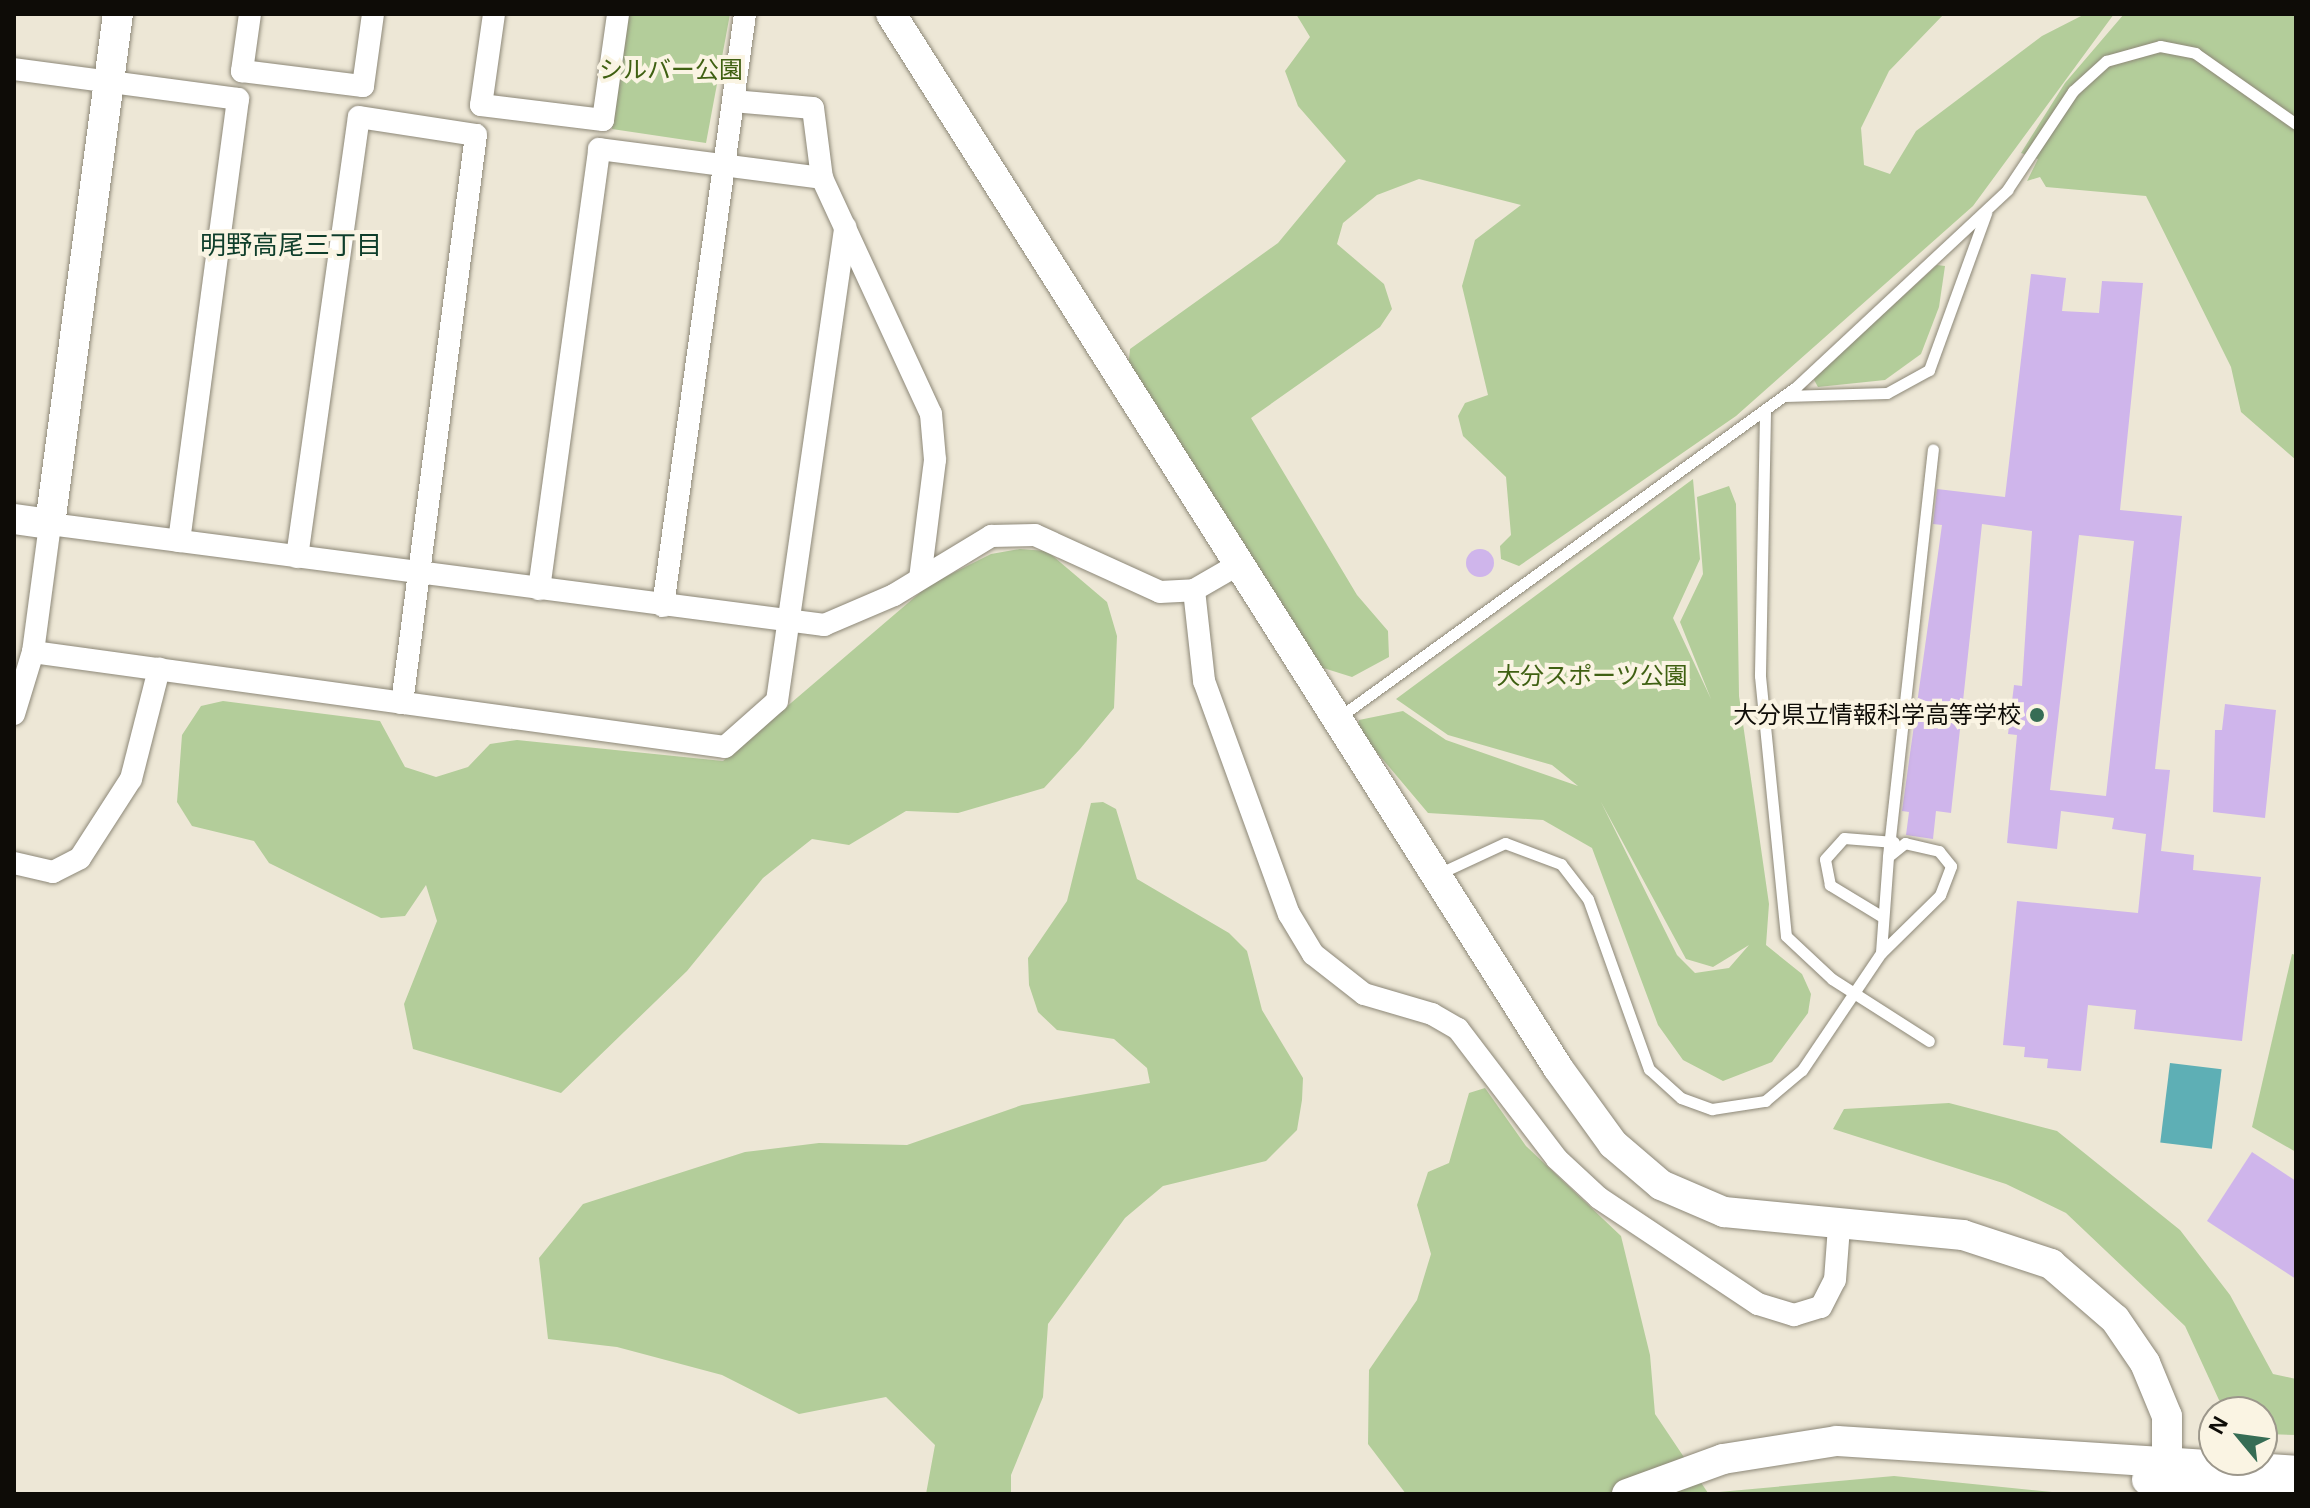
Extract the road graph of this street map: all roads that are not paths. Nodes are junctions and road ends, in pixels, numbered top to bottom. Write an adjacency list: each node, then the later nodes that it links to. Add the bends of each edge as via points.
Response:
1 (118, 14): 9 (street)
2 (250, 14): 3 (street, via 242,71 363,86)
3 (373, 14)
4 (494, 14): 5 (street, via 481,105 603,120)
5 (618, 14)
6 (745, 14): 10 (street)
7 (891, 14): 23 (street)
8 (14, 69): 9 (street)
9 (109, 82): 20 (street); 21 (street, via 238,99)
10 (733, 101): 12 (street); 13 (street, via 813,108)
11 (2296, 124): 14 (lane, via 2195,53 2160,46 2119,53 2073,91 2022,173)
12 (724, 166): 13 (street); 26 (street, via 599,149); 28 (street)
13 (822, 178): 15 (street)
14 (1986, 212): 16 (lane); 16 (lane, via 1946,336 1923,376 1887,393)
15 (845, 227): 25 (street, via 935,431); 29 (street)
16 (1785, 396): 17 (lane)
17 (1765, 413): 34 (lane); 42 (lane, via 1760,690 1784,927 1803,957)
18 (1933, 449): 35 (lane)
19 (14, 519): 20 (street)
20 (50, 524): 21 (street); 30 (street)
21 (179, 541): 22 (street)
22 (297, 557): 24 (street); 24 (street, via 359,117 476,135)
23 (1239, 564): 27 (street); 34 (street)
24 (419, 573): 26 (street); 32 (street)
25 (920, 578): 27 (street, via 974,542 1010,533 1054,542 1152,590); 29 (street, via 846,620)
26 (539, 589): 28 (street)
27 (1194, 590): 44 (street, via 1204,681 1289,914 1313,954 1364,994 1432,1014 1458,1029 1557,1159 1638,1229 1758,1304 1794,1315 1821,1307 1835,1280)
28 (663, 606): 29 (street)
29 (790, 623): 32 (street, via 777,701 725,747)
30 (33, 652): 31 (street); 33 (street)
31 (159, 669): 32 (street); 38 (street, via 131,779 80,858 53,872)
32 (402, 703)
33 (14, 714)
34 (1337, 718): 39 (street)
35 (1889, 841): 36 (lane); 37 (lane); 40 (lane, via 1844,838 1825,859 1830,885)
36 (1905, 843): 37 (lane); 41 (lane, via 1939,851 1950,876 1921,918)
37 (1888, 857): 40 (lane)
38 (14, 863)
39 (1436, 875): 42 (lane, via 1505,843 1561,864 1588,899 1644,1060 1664,1086 1702,1106 1733,1111 1779,1093); 44 (street, via 1569,1085 1628,1159 1702,1205)
40 (1881, 916): 41 (lane)
41 (1881, 953): 42 (lane)
42 (1854, 995): 43 (lane)
43 (1929, 1041)
44 (1839, 1227): 46 (street, via 1990,1240 2071,1277 2145,1363 2167,1416)
45 (2296, 1471): 46 (street)
46 (2168, 1472): 47 (street, via 1867,1455 1745,1454); 48 (street)
47 (1627, 1494)
48 (2296, 1494)

